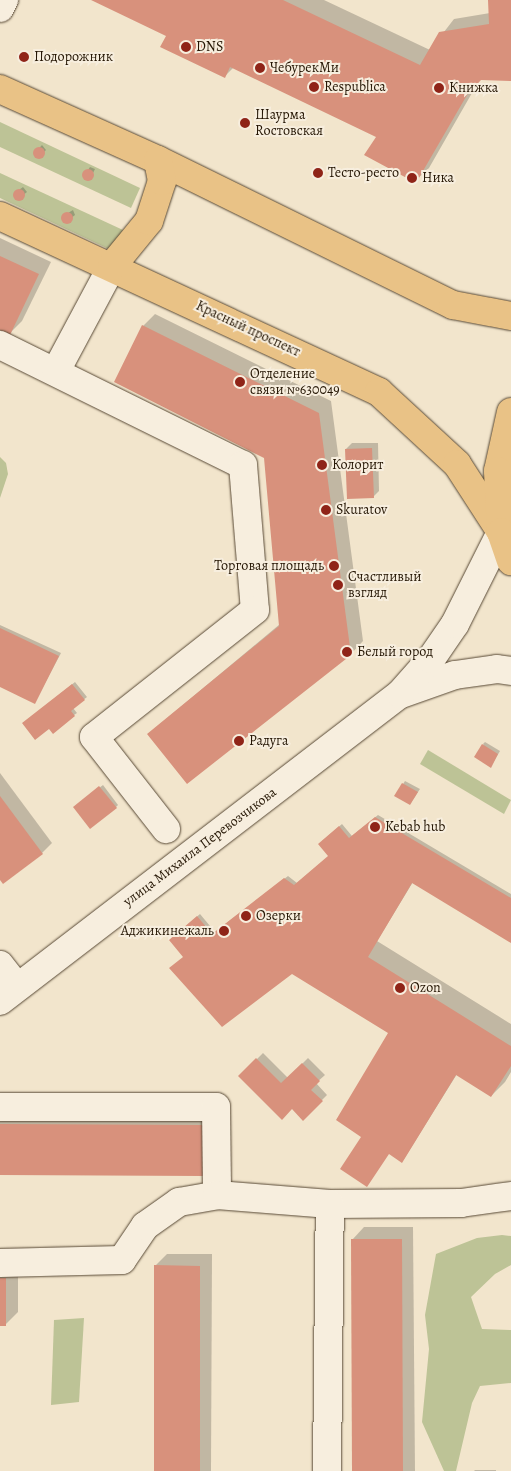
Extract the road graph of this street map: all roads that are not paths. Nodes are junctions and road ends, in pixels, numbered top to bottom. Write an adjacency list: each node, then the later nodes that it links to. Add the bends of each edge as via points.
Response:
1 (4, 0): 2 (street)
2 (0, 8)
3 (0, 89): 4 (main road)
4 (158, 160): 6 (main road, via 162,180 148,222); 7 (main road, via 453,305)
5 (0, 216): 6 (main road, Красный проспект)
6 (112, 266): 9 (street); 11 (main road, Красный проспект, via 379,392 457,464)
7 (511, 316)
8 (0, 345): 9 (street)
9 (56, 371): 15 (street, via 243,465 255,610 94,737)
10 (511, 412): 11 (main road, via 498,472)
11 (501, 532): 12 (main road); 14 (street, via 455,624 431,659)
12 (511, 561)
13 (511, 671): 14 (street, via 497,669 455,675)
14 (400, 694): 17 (street, улица Михаила Перевозчикова)
15 (166, 829)
16 (0, 965): 17 (street)
17 (9, 994)
18 (0, 1107): 19 (street, via 216,1108)
19 (217, 1195): 21 (street); 22 (street, via 179,1202 146,1226 122,1260)
20 (511, 1196): 21 (street, via 461,1203)
21 (330, 1204): 23 (street)
22 (0, 1263)
23 (326, 1471)

